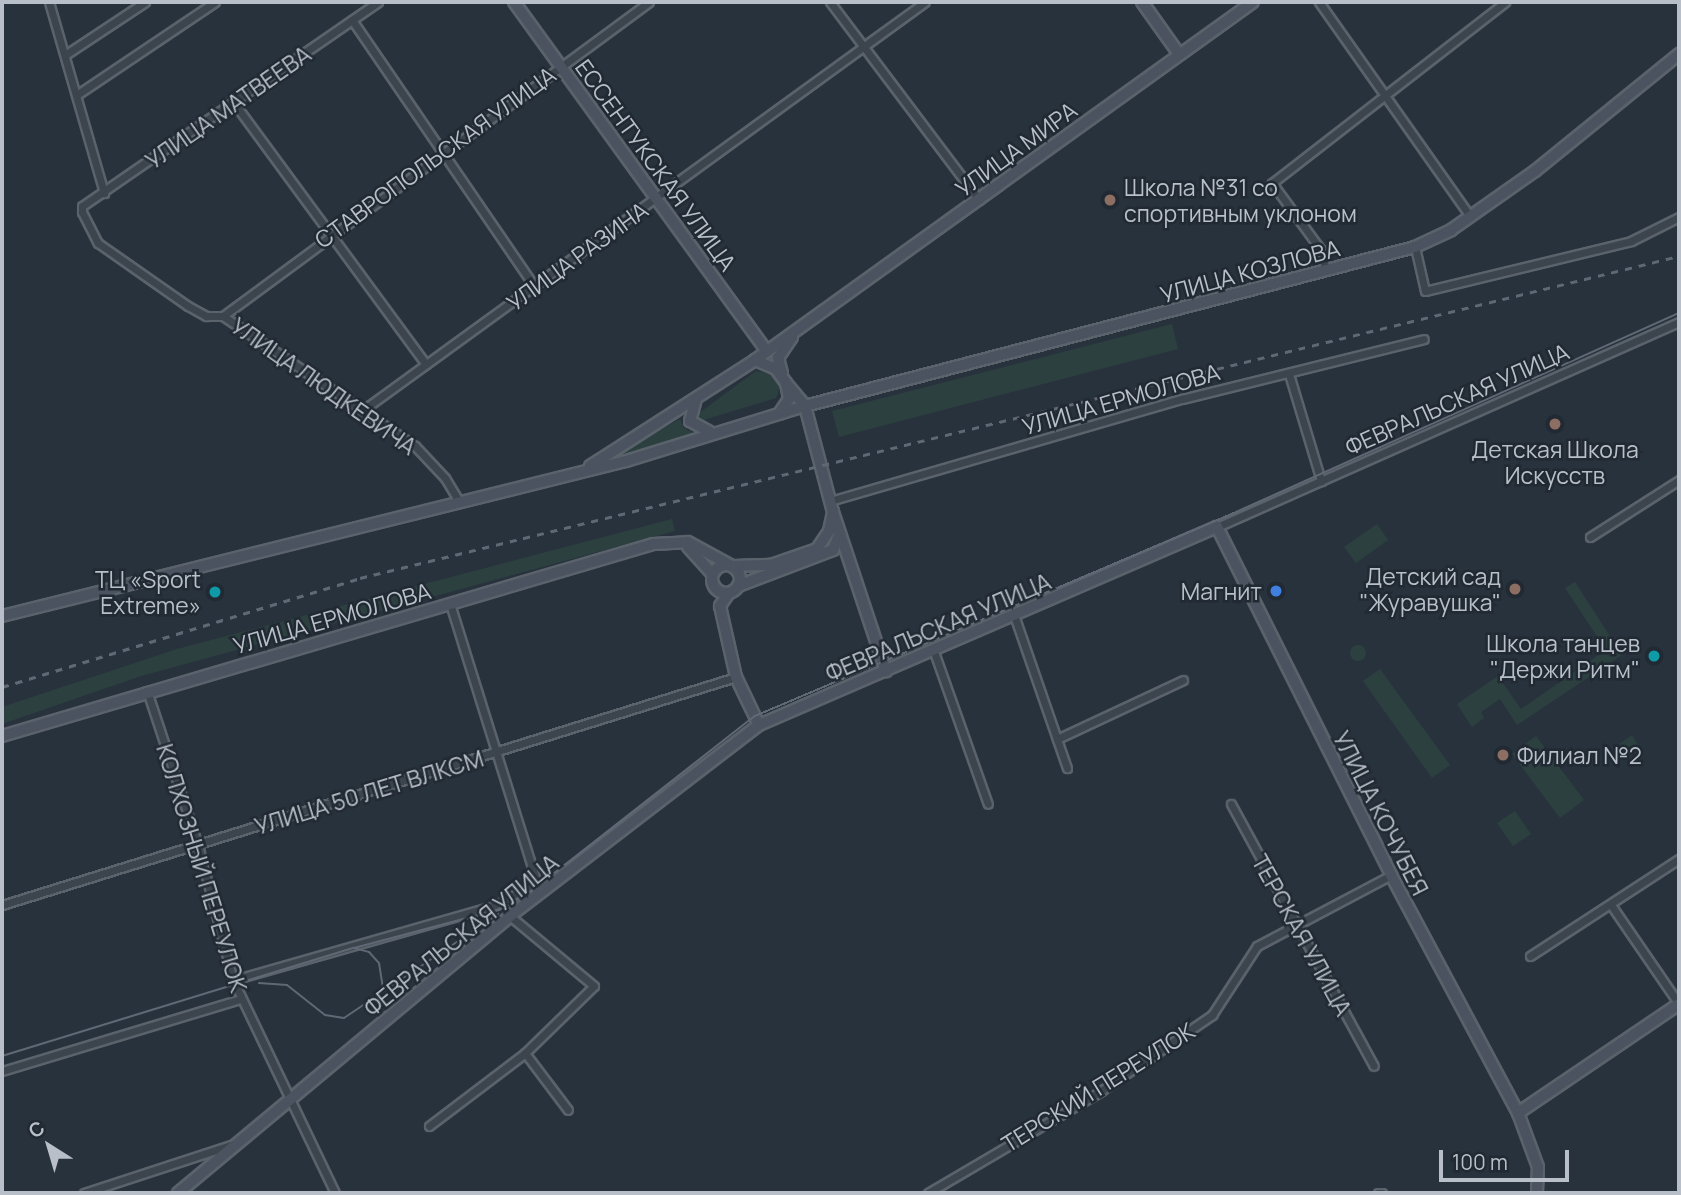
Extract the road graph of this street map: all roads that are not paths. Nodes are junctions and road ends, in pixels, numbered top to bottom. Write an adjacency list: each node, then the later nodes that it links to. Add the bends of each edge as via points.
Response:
1 (49, 2): 17 (street)
2 (145, 2): 17 (street)
3 (215, 2): 19 (street)
4 (378, 2): 13 (street, УЛИЦА МАТВЕЕВА)
5 (514, 2): 18 (street, ЕССЕНТУКСКАЯ УЛИЦА)
6 (649, 2): 18 (street, СТАВРОПОЛЬСКАЯ УЛИЦА)
7 (830, 2): 14 (street)
8 (925, 2): 14 (street, УЛИЦА РАЗИНА)
9 (1143, 2): 15 (street)
10 (1253, 2): 15 (street, УЛИЦА МИРА)
11 (1319, 2): 20 (street)
12 (1505, 2): 20 (street)
13 (352, 20): 21 (street, УЛИЦА МАТВЕЕВА); 22 (street)
14 (864, 46): 24 (street, УЛИЦА РАЗИНА); 25 (street)
15 (1179, 54): 25 (street, УЛИЦА МИРА)
16 (1679, 54): 27 (street, УЛИЦА КОЗЛОВА)
17 (65, 55): 19 (street)
18 (561, 66): 22 (street, СТАВРОПОЛЬСКАЯ УЛИЦА); 24 (street, ЕССЕНТУКСКАЯ УЛИЦА)
19 (78, 94): 23 (street)
20 (1383, 97): 27 (street); 31 (street, via 1272,183 1321,250)
21 (234, 103): 23 (street, УЛИЦА МАТВЕЕВА); 29 (street)
22 (443, 150): 29 (street, СТАВРОПОЛЬСКАЯ УЛИЦА); 32 (street)
23 (104, 193): 26 (street, УЛИЦА МАТВЕЕВА, via 82,206)
24 (656, 199): 32 (street, УЛИЦА РАЗИНА); 37 (street, ЕССЕНТУКСКАЯ УЛИЦА)
25 (979, 200): 35 (street, УЛИЦА МИРА)
26 (82, 212): 33 (street, УЛИЦА ЛЮДКЕВИЧА, via 98,243 188,306 206,316)
27 (1470, 216): 30 (street, УЛИЦА КОЗЛОВА)
28 (1679, 217): 30 (street, via 1631,241 1425,291)
29 (328, 234): 33 (street, СТАВРОПОЛЬСКАЯ УЛИЦА); 39 (street)
30 (1415, 247): 31 (street, УЛИЦА КОЗЛОВА)
31 (1326, 271): 43 (street, УЛИЦА КОЗЛОВА)
32 (534, 286): 39 (street, УЛИЦА РАЗИНА)
33 (223, 316): 44 (street, УЛИЦА ЛЮДКЕВИЧА)
34 (1679, 322): 49 (street, ФЕВРАЛЬСКАЯ УЛИЦА)
35 (801, 326): 37 (street, УЛИЦА МИРА); 41 (street, УЛИЦА МИРА, via 780,352)
36 (1424, 339): 40 (street, УЛИЦА ЕРМОЛОВА)
37 (767, 351): 38 (street, УЛИЦА МИРА)
38 (755, 360): 41 (street); 42 (street, УЛИЦА МИРА)
39 (426, 364): 44 (street, УЛИЦА РАЗИНА)
40 (1289, 374): 49 (street); 51 (street, УЛИЦА ЕРМОЛОВА, via 1136,412 959,467)
41 (785, 380): 43 (street); 45 (street, УЛИЦА МИРА, via 789,399)
42 (696, 398): 46 (street, via 690,421 699,430); 47 (street, УЛИЦА МИРА)
43 (806, 406): 45 (street, УЛИЦА КОЗЛОВА); 51 (street)
44 (363, 410): 50 (street, УЛИЦА ЛЮДКЕВИЧА, via 415,446 445,478)
45 (778, 415): 46 (street)
46 (711, 432): 47 (street, via 626,461)
47 (587, 468): 50 (street)
48 (1679, 480): 55 (street)
49 (1321, 481): 53 (street, ФЕВРАЛЬСКАЯ УЛИЦА)
50 (458, 500): 64 (street)
51 (830, 500): 52 (street)
52 (833, 512): 54 (street); 57 (street, via 829,531 817,549 771,565)
53 (1217, 527): 63 (street, ФЕВРАЛЬСКАЯ УЛИЦА); 79 (street, УЛИЦА КОЧУБЕЯ)
54 (840, 533): 60 (street, via 833,550); 66 (street)
55 (1590, 537)
56 (674, 541): 57 (street, via 698,546); 58 (street, via 699,555); 61 (street, УЛИЦА ЕРМОЛОВА)
57 (732, 566): 58 (street, via 719,566); 60 (street, via 740,575)
58 (712, 574): 59 (street)
59 (715, 588): 60 (street); 62 (street)
60 (733, 589): 62 (street)
61 (450, 603): 69 (street, УЛИЦА ЕРМОЛОВА); 73 (street)
62 (720, 606): 67 (street)
63 (1014, 615): 65 (street, ФЕВРАЛЬСКАЯ УЛИЦА); 72 (street)
64 (2, 617)
65 (933, 649): 66 (street, ФЕВРАЛЬСКАЯ УЛИЦА); 75 (street)
66 (886, 671): 70 (street, ФЕВРАЛЬСКАЯ УЛИЦА)
67 (736, 677): 70 (street); 73 (street, УЛИЦА 50 ЛЕТ ВЛКСМ)
68 (1183, 680): 72 (street)
69 (147, 691): 71 (street, УЛИЦА ЕРМОЛОВА); 77 (street, КОЛХОЗНЫЙ ПЕРЕУЛОК)
70 (760, 725): 83 (street, ФЕВРАЛЬСКАЯ УЛИЦА)
71 (2, 736)
72 (1057, 739): 74 (street)
73 (495, 753): 77 (street, УЛИЦА 50 ЛЕТ ВЛКСМ); 81 (street, ФЕВРАЛЬСКАЯ УЛИЦА, via 537,883)
74 (1067, 768)
75 (988, 804)
76 (1231, 804): 84 (street, ТЕРСКАЯ УЛИЦА)
77 (198, 845): 80 (street, УЛИЦА 50 ЛЕТ ВЛКСМ); 86 (street, КОЛХОЗНЫЙ ПЕРЕУЛОК)
78 (1679, 859): 82 (street)
79 (1391, 875): 84 (street, ТЕРСКИЙ ПЕРЕУЛОК); 94 (street, УЛИЦА КОЧУБЕЯ)
80 (2, 905)
81 (496, 905): 83 (street); 86 (street, ФЕВРАЛЬСКАЯ УЛИЦА)
82 (1611, 905): 85 (street); 88 (street)
83 (506, 919): 89 (street, via 594,986); 92 (street, ФЕВРАЛЬСКАЯ УЛИЦА)
84 (1297, 926): 90 (street, ТЕРСКАЯ УЛИЦА); 100 (street, ТЕРСКИЙ ПЕРЕУЛОК, via 1257,946 1212,1015 1173,1044)
85 (1530, 956)
86 (233, 980): 87 (street, КОЛХОЗНЫЙ ПЕРЕУЛОК)
87 (240, 999): 91 (street); 92 (street, КОЛХОЗНЫЙ ПЕРЕУЛОК)
88 (1679, 1004): 94 (street)
89 (525, 1053): 93 (street); 95 (street)
90 (1374, 1066)
91 (2, 1071)
92 (291, 1099): 96 (street, ФЕВРАЛЬСКАЯ УЛИЦА); 99 (street, КОЛХОЗНЫЙ ПЕРЕУЛОК)
93 (568, 1110)
94 (1518, 1113): 101 (street, УЛИЦА КОЧУБЕЯ, via 1538,1167)
95 (429, 1126)
96 (242, 1142): 97 (street); 98 (street, ФЕВРАЛЬСКАЯ УЛИЦА)
97 (84, 1193)
98 (178, 1193)
99 (335, 1193)
100 (928, 1193)
101 (1537, 1193)

